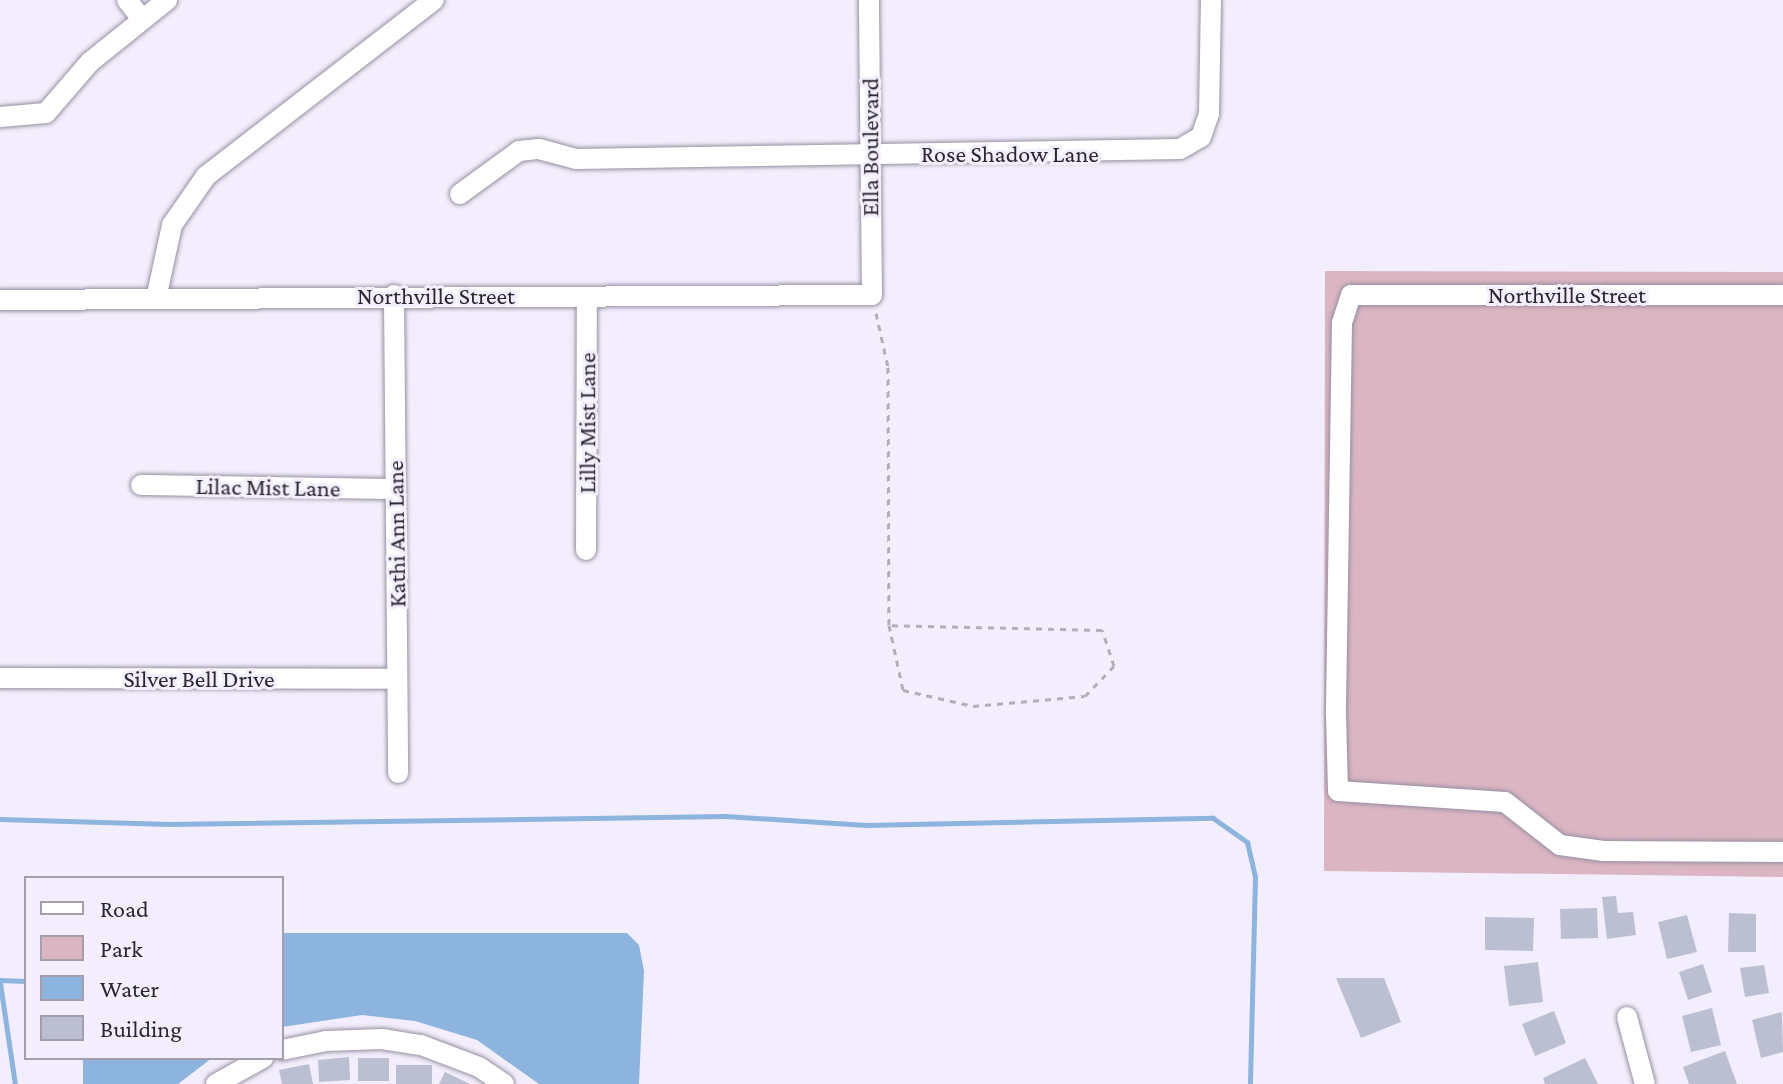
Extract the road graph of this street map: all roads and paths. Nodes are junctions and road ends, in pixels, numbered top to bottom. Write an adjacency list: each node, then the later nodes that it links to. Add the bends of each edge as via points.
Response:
1 (127, 0): 6 (street)
2 (167, 0): 6 (street)
3 (434, 0): 14 (street, via 206,176 172,225)
4 (869, 0): 8 (street, Ella Boulevard)
5 (1211, 0): 8 (street, Rose Shadow Lane, via 1209,114 1201,137 1159,152)
6 (142, 19): 7 (street, via 90,62 46,113)
7 (0, 117)
8 (869, 155): 9 (street, Rose Shadow Lane, via 576,159 539,149 519,151); 11 (street, Ella Boulevard)
9 (460, 194)
10 (394, 295): 13 (street, Northville Street); 14 (street, Northville Street); 17 (street, Kathi Ann Lane)
11 (872, 295): 13 (street, Northville Street); 19 (path, via 888,367)
12 (1783, 295): 23 (street, Northville Street, via 1351,295 1342,323 1338,791 1505,802 1560,845 1589,849)
13 (587, 297): 18 (street, Lilly Mist Lane)
14 (156, 299): 15 (street, Northville Street)
15 (0, 300)
16 (141, 485): 17 (street, Lilac Mist Lane)
17 (396, 489): 21 (street, Kathi Ann Lane)
18 (586, 550)
19 (889, 625): 19 (path, via 903,690 973,706 1085,696 1114,666 1102,630)
20 (0, 678): 21 (street, Silver Bell Drive)
21 (397, 679): 22 (street, Kathi Ann Lane)
22 (398, 773)
23 (1783, 852)
24 (1627, 1017): 29 (street)
25 (284, 1050): 28 (street, via 326,1041 382,1039 421,1045 479,1067)
26 (259, 1060): 27 (street)
27 (216, 1084)
28 (504, 1084)
29 (1645, 1084)

